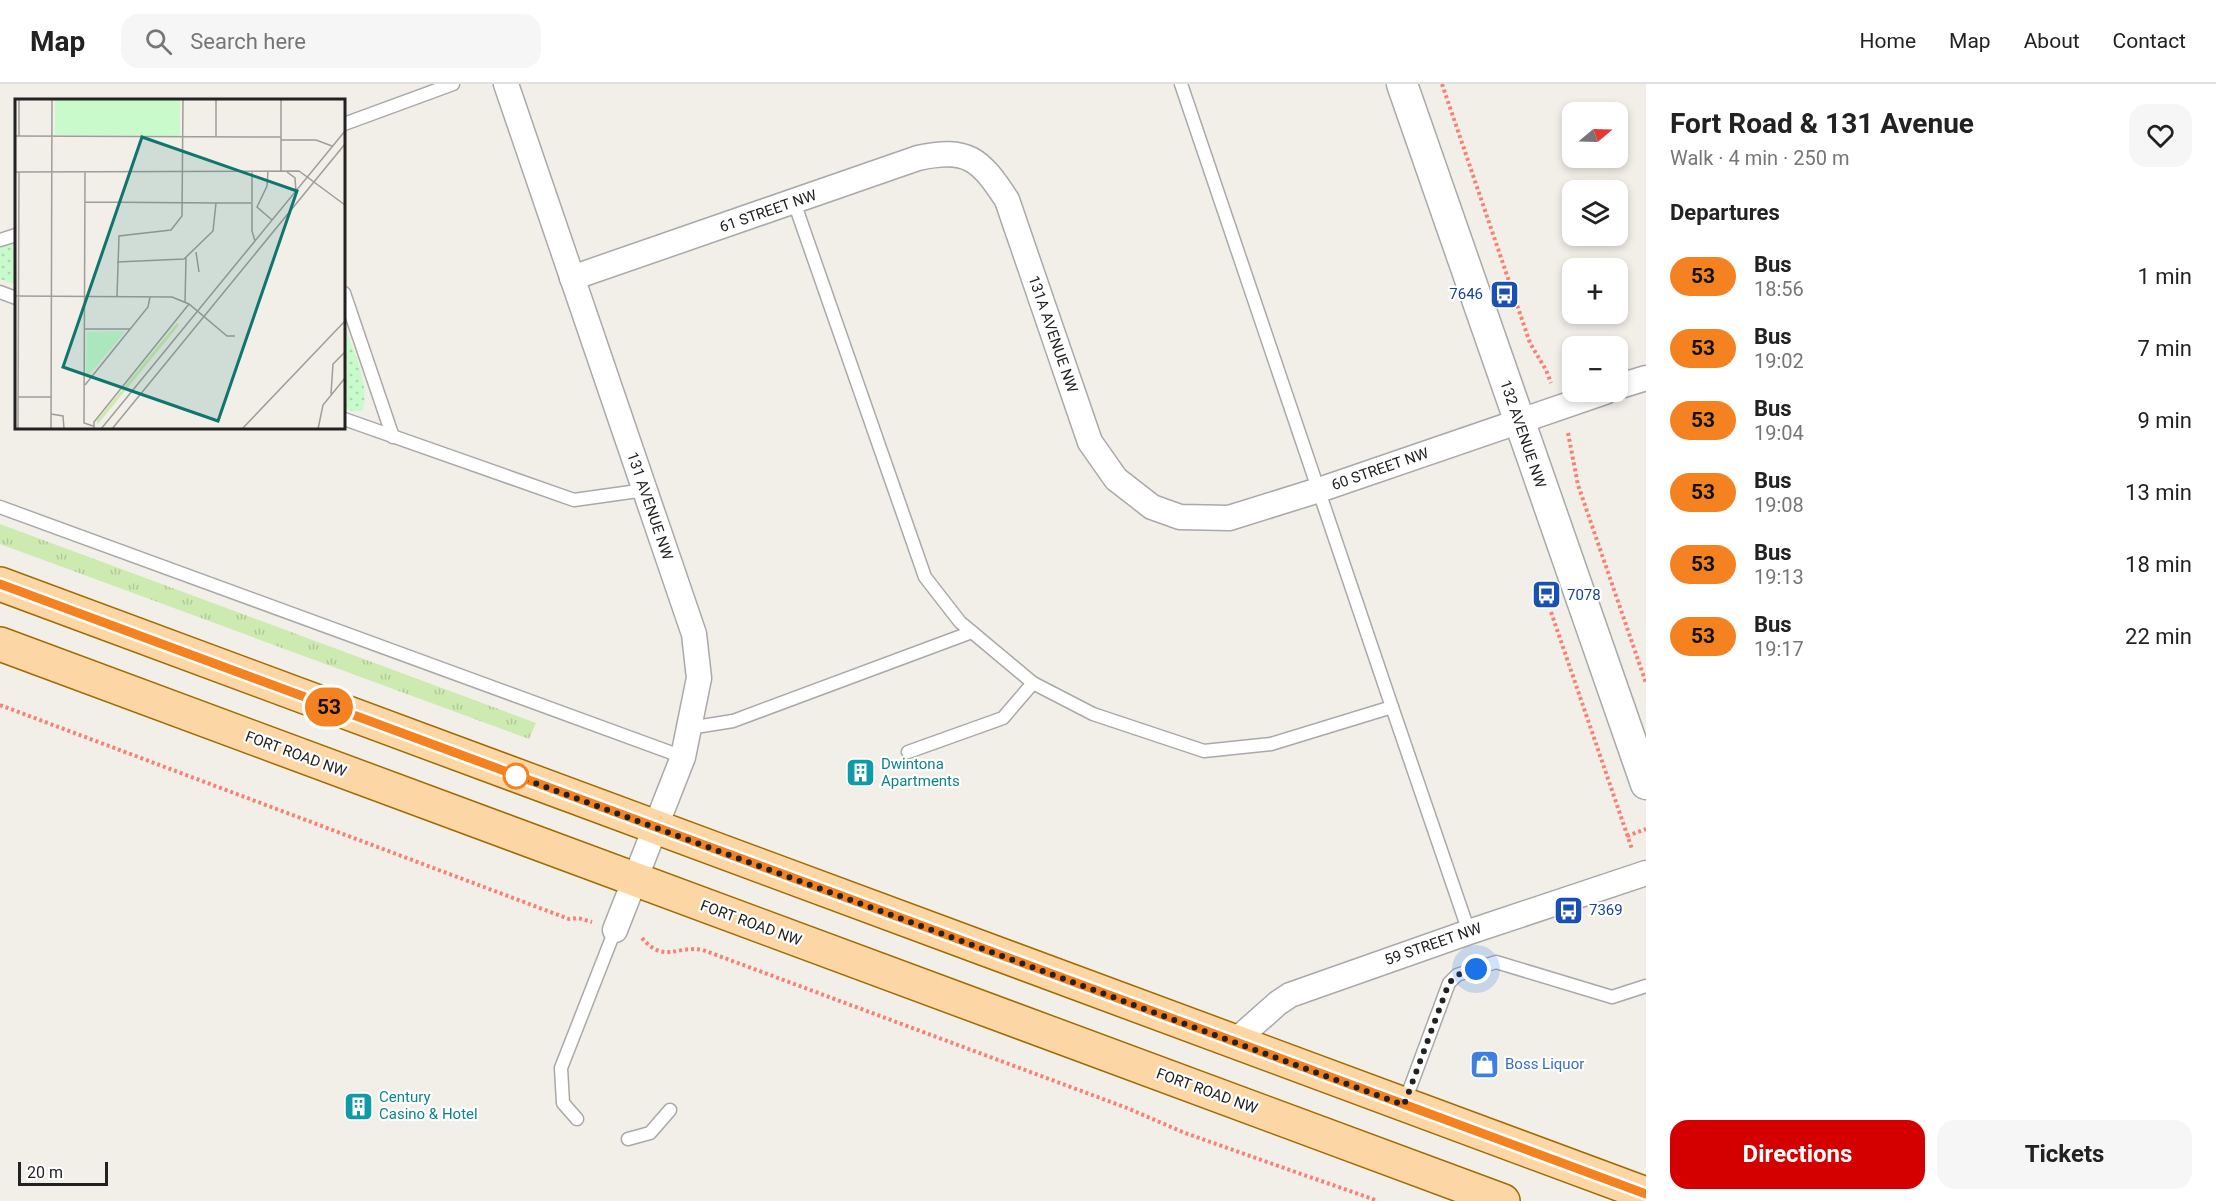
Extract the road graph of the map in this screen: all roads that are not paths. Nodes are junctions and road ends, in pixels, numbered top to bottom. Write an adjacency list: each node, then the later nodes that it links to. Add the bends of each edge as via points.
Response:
1 (453, 84): 5 (lane)
2 (506, 84): 10 (street, 131 AVENUE NW)
3 (1181, 84): 21 (lane)
4 (1402, 84): 18 (street, 132 AVENUE NW)
5 (345, 124)
6 (965, 156): 7 (street, 61 STREET NW, via 942,153 918,158); 23 (street, 131A AVENUE NW, via 988,172 1007,200 1090,442 1116,479)
7 (794, 202): 10 (street, 61 STREET NW); 25 (lane, via 925,577)
8 (15, 235): 9 (lane)
9 (0, 240)
10 (572, 278): 20 (street, 131 AVENUE NW)
11 (0, 292): 13 (lane)
12 (345, 296): 19 (lane)
13 (15, 298)
14 (1646, 378): 15 (street)
15 (1628, 384)
16 (1575, 402): 18 (street, 60 STREET NW)
17 (345, 419): 19 (lane)
18 (1518, 421): 21 (street, 60 STREET NW); 32 (street, 132 AVENUE NW)
19 (393, 437): 20 (lane, via 574,500)
20 (645, 490): 29 (street, 131 AVENUE NW, via 694,634 699,678)
21 (1319, 490): 23 (street, 60 STREET NW, via 1229,518 1180,517); 28 (lane)
22 (0, 507): 31 (lane)
23 (1152, 507)
24 (0, 584): 33 (main road)
25 (972, 633): 27 (lane); 29 (lane, via 733,721)
26 (0, 644): 35 (main road, FORT ROAD NW)
27 (1033, 683): 28 (lane, via 1093,714 1204,751 1271,744); 30 (lane, via 1003,718)
28 (1392, 707): 37 (lane)
29 (688, 728): 31 (street, 131 AVENUE NW)
30 (908, 752)
31 (683, 756): 33 (street, 131 AVENUE NW)
32 (1646, 784)
33 (655, 828): 35 (street, 131 AVENUE NW); 39 (main road)
34 (1646, 873): 37 (street, 59 STREET NW)
35 (635, 879): 36 (street, 131 AVENUE NW); 45 (main road, FORT ROAD NW)
36 (615, 930): 42 (lane, via 561,1068 564,1103)
37 (1469, 932): 39 (street, 59 STREET NW, via 1290,995)
38 (1646, 986): 40 (lane, via 1612,997 1496,962 1457,975 1449,983)
39 (1234, 1042): 40 (main road)
40 (1404, 1105): 44 (main road)
41 (670, 1110): 43 (lane, via 650,1133)
42 (577, 1119)
43 (628, 1139)
44 (1644, 1192)
45 (1503, 1201)

